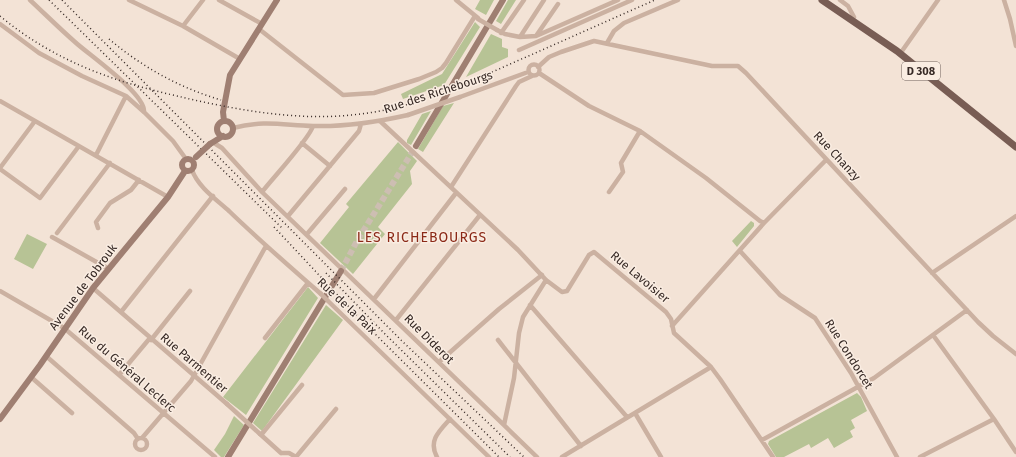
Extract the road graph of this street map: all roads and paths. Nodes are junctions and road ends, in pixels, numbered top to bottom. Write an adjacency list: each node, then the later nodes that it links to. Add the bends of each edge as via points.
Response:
1 (30, 0): 40 (street, via 124,83 142,102)
2 (130, 0): 23 (street)
3 (203, 0): 23 (street)
4 (219, 0): 18 (street)
5 (277, 0): 24 (street)
6 (456, 0): 21 (street)
7 (503, 0): 53 (street)
8 (524, 0): 25 (street)
9 (544, 0): 27 (street)
10 (618, 0): 26 (street)
11 (632, 0): 30 (street)
12 (678, 0): 28 (street, via 624,23 614,31)
13 (822, 0): 54 (main road, D 308, via 897,51)
14 (830, 0): 20 (main road, D 308)
15 (840, 0): 20 (street, via 848,6)
16 (938, 0): 31 (street)
17 (1004, 0): 29 (street)
18 (228, 2): 24 (street)
19 (558, 4): 26 (street)
20 (854, 17): 31 (main road, D 308)
21 (477, 18): 24 (street, via 446,63 436,72 374,93 343,95); 25 (street, bridge)
22 (0, 24): 38 (street, via 39,53)
23 (183, 26): 32 (street)
24 (261, 27): 32 (street)
25 (501, 32): 27 (street)
26 (536, 36): 27 (street)
27 (520, 37)
28 (607, 43): 33 (street, Rue Chanzy, via 594,41 561,52 549,57); 58 (street, Rue Chanzy, via 712,66 738,66)
29 (1016, 46)
30 (519, 50)
31 (902, 51): 51 (main road, D 308)
32 (240, 59): 42 (street, via 230,75 223,112)
33 (538, 67): 34 (street); 35 (street, via 530,66)
34 (538, 73): 35 (street, via 536,76); 47 (street, via 589,106)
35 (530, 74): 36 (street, Rue des Richebourgs); 37 (street)
36 (511, 79): 37 (street); 43 (street, Rue des Richebourgs, bridge, via 408,115)
37 (518, 84): 65 (street)
38 (126, 96): 40 (street); 55 (street)
39 (0, 102): 41 (street)
40 (144, 112): 57 (street, via 173,141)
41 (35, 121): 52 (street); 61 (street)
42 (224, 121): 46 (street, via 229,122); 48 (street, via 218,125)
43 (380, 121): 44 (street, Rue des Richebourgs); 65 (street)
44 (361, 124): 45 (street, Rue des Richebourgs); 60 (street, via 359,131)
45 (313, 126): 46 (street, Rue des Richebourgs, via 258,123); 50 (street)
46 (233, 128): 48 (street, via 230,135)
47 (640, 131): 69 (street, via 621,163 623,172); 75 (street)
48 (220, 134): 49 (street)
49 (212, 143): 56 (street, bridge); 67 (street, Rue Diderot, via 222,148)
50 (302, 143): 60 (street); 67 (street)
51 (1016, 143)
52 (79, 146): 55 (street); 61 (street, via 40,198)
53 (416, 146)
54 (1016, 147)
55 (96, 155): 59 (street)
56 (195, 159): 57 (street); 63 (street, via 195,167)
57 (186, 160): 62 (street, via 182,165)
58 (826, 160): 75 (street); 84 (street, Rue Chanzy)
59 (110, 163): 64 (street); 77 (street)
60 (330, 166): 73 (street)
61 (0, 168)
62 (185, 170): 63 (street); 71 (street, Avenue de Tobrouk)
63 (192, 170): 70 (street, Rue de la Paix, via 194,177)
64 (139, 180): 71 (street); 76 (street, via 131,190 110,202 96,222)
65 (451, 187): 68 (street)
66 (345, 189): 78 (street)
67 (262, 192): 73 (street, Rue Diderot)
68 (456, 192): 72 (street); 91 (street)
69 (609, 192)
70 (213, 196): 80 (street, Rue de la Paix); 94 (street)
71 (168, 197): 82 (street, Avenue de Tobrouk)
72 (480, 215): 85 (street); 95 (street)
73 (288, 216): 78 (street, Rue Diderot)
74 (1016, 216): 84 (street)
75 (764, 223): 81 (street)
76 (98, 228)
77 (57, 233)
78 (307, 234): 91 (street, Rue Diderot)
79 (52, 237): 82 (street)
80 (266, 246): 87 (street, Rue de la Paix); 109 (street)
81 (740, 251): 96 (street); 111 (street, Rue Condorcet, via 780,295 815,318)
82 (109, 269): 88 (street, Avenue de Tobrouk)
83 (341, 271): 127 (street)
84 (932, 273): 93 (street, Rue Chanzy)
85 (542, 274): 86 (street); 104 (street)
86 (546, 280): 92 (street); 96 (street, Rue Lavoisier, via 562,292 567,291 589,255 594,252 666,312)
87 (308, 283): 99 (street); 118 (street, Rue de la Paix, bridge)
88 (93, 288): 94 (street, Rue Parmentier); 97 (street, Avenue de Tobrouk)
89 (190, 291): 100 (street)
90 (0, 292): 97 (street, Rue du Général Leclerc)
91 (374, 299): 95 (street, Rue Diderot)
92 (530, 305): 105 (street, via 523,317 519,333); 116 (street)
93 (967, 310): 98 (street); 102 (street, Rue Chanzy, via 992,336)
94 (120, 312): 100 (street, Rue Parmentier)
95 (396, 320): 104 (street, Rue Diderot)
96 (672, 326): 106 (street, Rue Lavoisier, via 674,333)
97 (64, 328): 103 (street, Avenue de Tobrouk); 107 (street, Rue du Général Leclerc)
98 (933, 335): 111 (street); 119 (street)
99 (266, 338)
100 (151, 339): 107 (street); 109 (street, Rue Parmentier)
101 (498, 340): 105 (street)
102 (1016, 354)
103 (46, 356): 108 (street, Avenue de Tobrouk); 115 (street, via 140,439)
104 (439, 362): 120 (street, Rue Diderot)
105 (516, 362): 120 (street); 123 (street)
106 (711, 367): 114 (street); 122 (street, Rue Lavoisier)
107 (119, 376): 115 (street, Rue du Général Leclerc)
108 (31, 377): 113 (street); 117 (street, Avenue de Tobrouk)
109 (194, 377): 115 (street); 121 (street, Rue Parmentier, bridge)
110 (302, 385): 121 (street)
111 (859, 387): 122 (street); 135 (street, Rue Condorcet)
112 (336, 409): 128 (street)
113 (72, 413)
114 (635, 413): 116 (street); 133 (street)
115 (163, 414): 126 (street, Rue du Général Leclerc)
116 (628, 417): 123 (street)
117 (0, 419)
118 (450, 419): 129 (street, via 434,440 433,450); 130 (street, Rue de la Paix)
119 (994, 419): 124 (street); 136 (street)
120 (504, 425): 131 (street, Rue Diderot)
121 (260, 434): 125 (street, Rue Parmentier)
122 (762, 440): 134 (street, Rue Lavoisier)
123 (581, 446): 132 (street)
124 (1016, 452)
125 (279, 455): 128 (street, via 289,453)
126 (215, 457)
127 (228, 457)
128 (296, 457)
129 (437, 457)
130 (489, 457)
131 (537, 457)
132 (562, 457)
133 (661, 457)
134 (773, 457)
135 (897, 457)
136 (920, 457)

